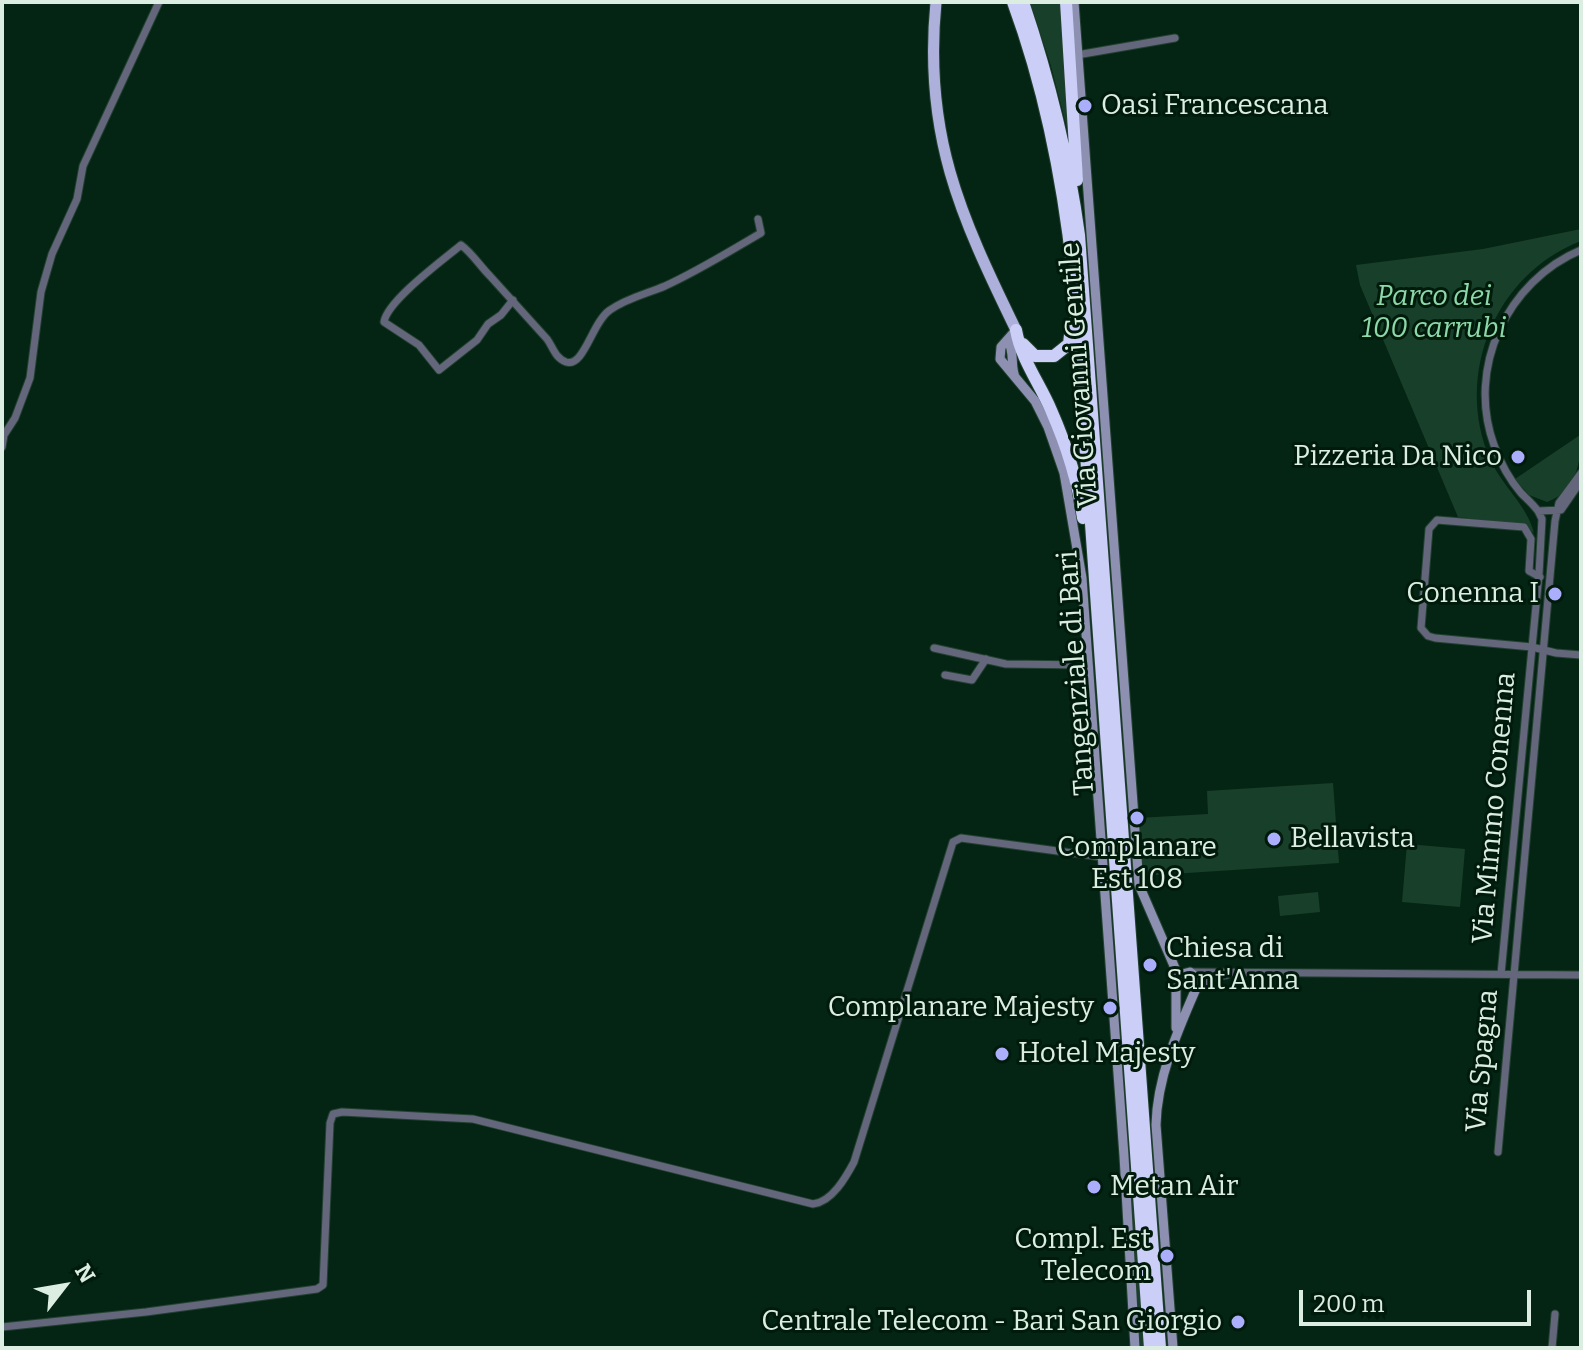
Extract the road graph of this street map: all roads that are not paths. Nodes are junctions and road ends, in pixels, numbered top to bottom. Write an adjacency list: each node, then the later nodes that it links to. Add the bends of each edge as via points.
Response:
1 (159, 2): 15 (street, via 83,166 77,199 41,292 30,378)
2 (936, 2): 14 (main road, via 933,73 944,154)
3 (1013, 2): 12 (highway, Tangenziale di Bari, via 1054,144)
4 (1023, 2): 10 (highway, Tangenziale di Bari, via 1063,140)
5 (1066, 2): 10 (highway)
6 (1074, 2): 8 (street, Via Giovanni Gentile)
7 (1175, 38): 8 (street)
8 (1077, 55): 41 (street, Via Giovanni Gentile, via 1139,885)
9 (758, 219): 13 (street, via 761,233 668,285 608,311 581,358 572,362 557,356)
10 (1079, 235): 51 (highway, Tangenziale di Bari)
11 (1581, 250): 18 (street, via 1523,292 1501,326 1488,363 1486,401 1494,444 1512,481)
12 (1073, 272): 14 (highway, via 1068,287 1070,339 1062,352 1035,356); 20 (highway, Tangenziale di Bari)
13 (513, 300): 13 (street, via 461,245 402,296 384,322 419,345 439,370 477,340)
14 (1012, 335): 20 (highway, via 1064,444); 30 (street, via 1001,347 1000,359 1035,401 1064,473 1082,578)
15 (2, 447)
16 (1581, 473): 19 (street, Via Mimmo Conenna)
17 (1581, 481): 19 (street)
18 (1538, 511): 19 (street); 21 (street, Via Mimmo Conenna)
19 (1557, 511): 22 (street, Via Mimmo Conenna)
20 (1093, 558): 50 (highway, Tangenziale di Bari)
21 (1539, 574): 22 (street); 24 (street, Via Mimmo Conenna); 25 (street, Via Mimmo Conenna, via 1529,571 1531,539 1524,527 1442,519 1429,529 1420,623 1424,633)
22 (1550, 575): 23 (street, Via Mimmo Conenna)
23 (1549, 595): 24 (street); 27 (street, Via Mimmo Conenna)
24 (1537, 596): 25 (street, Via Mimmo Conenna)
25 (1532, 647): 27 (street, Via Mimmo Conenna); 32 (street, Via Mimmo Conenna)
26 (934, 648): 29 (street)
27 (1543, 651): 28 (street); 33 (street, Via Mimmo Conenna)
28 (1581, 655)
29 (986, 659): 30 (street); 31 (street, via 972,680)
30 (1088, 665): 36 (street)
31 (945, 675)
32 (1518, 805): 33 (street); 34 (street, Via Mimmo Conenna)
33 (1529, 805): 35 (street, Via Mimmo Conenna)
34 (1516, 818): 35 (street); 39 (street, Via Mimmo Conenna)
35 (1527, 819): 40 (street, Via Mimmo Conenna)
36 (1102, 857): 48 (street, via 961,838 953,842 854,1162 820,1203 473,1119 342,1112 333,1114 330,1123 323,1285 317,1289); 49 (street)
37 (1190, 972): 38 (street); 41 (street); 44 (street, via 1197,980)
38 (1233, 973): 39 (street); 44 (street)
39 (1501, 974): 40 (street)
40 (1513, 974): 42 (street); 46 (street, Via Spagna)
41 (1178, 975): 43 (street)
42 (1581, 975)
43 (1176, 988): 44 (street, via 1181,993); 45 (street)
44 (1194, 990): 45 (street)
45 (1175, 1038): 52 (street, via 1156,1125)
46 (1498, 1152)
47 (1555, 1314): 53 (street)
48 (2, 1327)
49 (1135, 1348)
50 (1150, 1348)
51 (1160, 1348)
52 (1173, 1348)
53 (1552, 1348)

